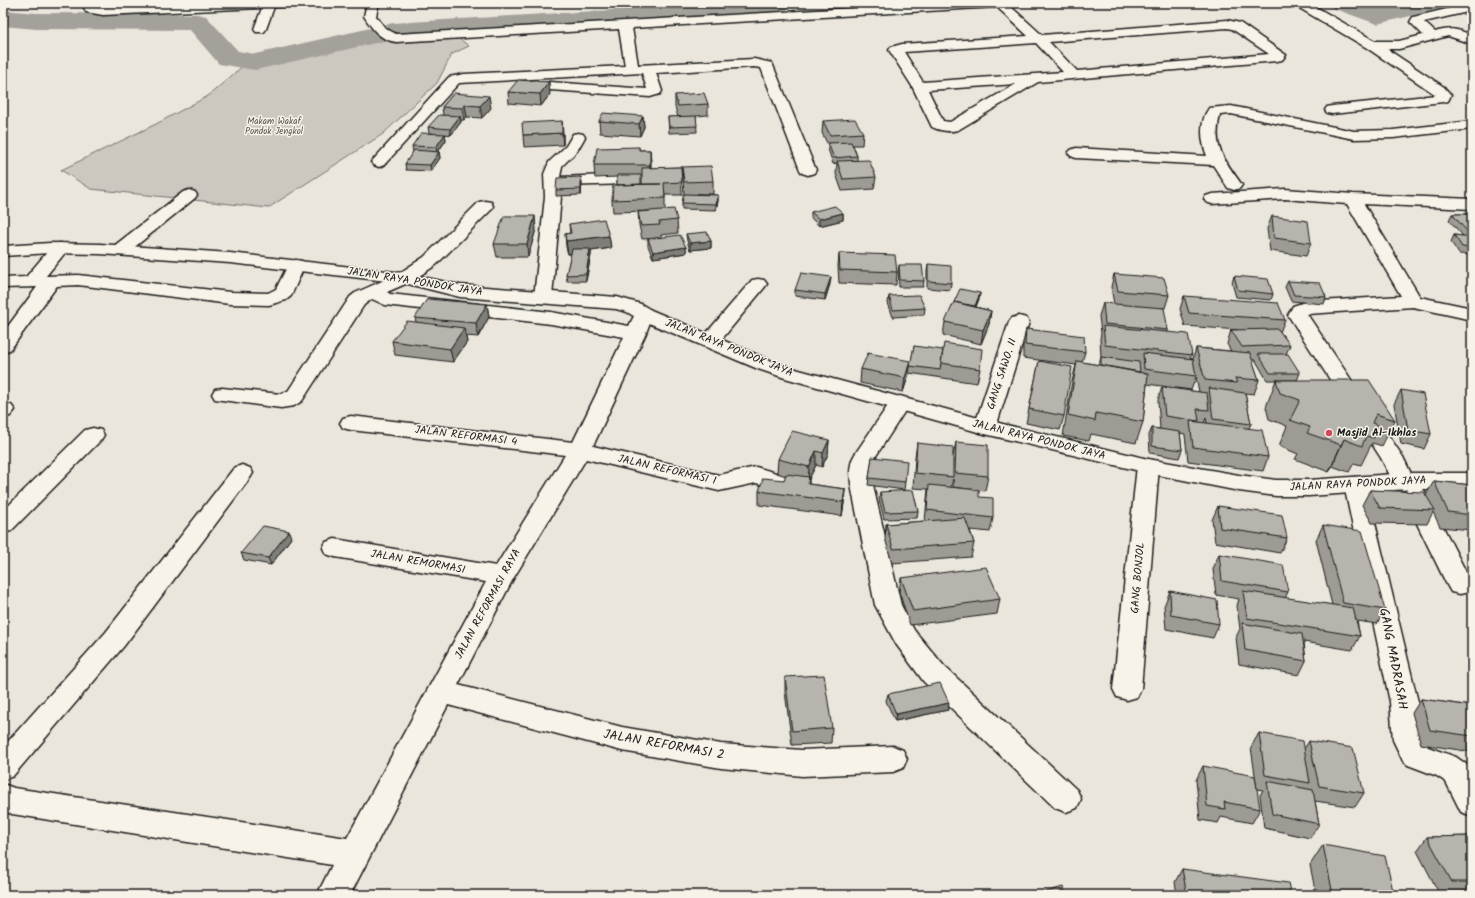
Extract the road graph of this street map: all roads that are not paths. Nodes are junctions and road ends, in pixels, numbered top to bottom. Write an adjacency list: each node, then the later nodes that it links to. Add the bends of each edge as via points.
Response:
1 (88, 3): 6 (street, via 90,9 103,11)
2 (295, 3): 6 (street)
3 (373, 3): 10 (street, via 370,16 386,36 396,38)
4 (1002, 3): 7 (street); 13 (street)
5 (1300, 3): 15 (street)
6 (269, 4): 11 (street)
7 (914, 5): 8 (street)
8 (883, 6): 10 (street)
9 (1472, 7): 12 (street, via 1417,20 1416,22)
10 (625, 26): 16 (street)
11 (260, 29)
12 (1432, 36): 14 (street, via 1452,32); 15 (street, via 1399,45)
13 (1039, 39): 18 (street); 18 (street, via 1227,24 1236,26 1279,55); 21 (street, via 898,49 896,51)
14 (1472, 40)
15 (1372, 45): 22 (street, via 1439,90 1444,95 1443,98)
16 (632, 70): 17 (street); 19 (street)
17 (648, 70): 19 (street, via 655,91 650,94); 28 (street, via 754,63 767,66)
18 (1073, 75): 20 (street)
19 (485, 78): 27 (street, via 454,80)
20 (1035, 78): 21 (street); 21 (street, via 953,127 936,124)
21 (920, 86)
22 (1332, 110)
23 (1472, 125): 26 (street, via 1393,134 1354,135 1231,110 1219,110 1214,111 1209,131)
24 (578, 137): 30 (street, via 572,148 555,164)
25 (1076, 153): 26 (street)
26 (1216, 161): 31 (street)
27 (379, 162)
28 (808, 170)
29 (630, 179): 30 (street)
30 (551, 182): 47 (street, via 553,197)
31 (1234, 185)
32 (189, 195): 38 (street)
33 (1212, 199): 34 (street, via 1286,194)
34 (1353, 199): 35 (street); 48 (street)
35 (1472, 204)
36 (485, 206): 41 (street, via 430,261)
37 (60, 248): 38 (street, JALAN RAYA PONDOK JAYA); 39 (street, JALAN RAYA PONDOK JAYA); 43 (street)
38 (120, 250): 40 (street, JALAN RAYA PONDOK JAYA)
39 (3, 251)
40 (296, 265): 41 (street, JALAN RAYA PONDOK JAYA); 42 (street, via 284,292 269,299 230,298 78,280)
41 (404, 278): 46 (street); 47 (street, JALAN RAYA PONDOK JAYA, via 460,291)
42 (52, 280): 43 (street); 53 (street)
43 (32, 282): 44 (street)
44 (3, 283)
45 (758, 284): 52 (street)
46 (374, 292): 50 (street, via 385,299 551,318 599,328); 54 (street, via 357,301 294,396 281,401)
47 (543, 297): 50 (street, JALAN RAYA PONDOK JAYA, via 617,302)
48 (1413, 301): 49 (street); 64 (street, via 1305,308 1297,312 1392,456)
49 (1472, 314)
50 (638, 318): 52 (street, JALAN RAYA PONDOK JAYA); 59 (street, JALAN REFORMASI RAYA)
51 (1020, 322): 57 (street, GANG SAWO. II)
52 (710, 341): 55 (street, JALAN RAYA PONDOK JAYA, via 792,374)
53 (3, 346)
54 (222, 394)
55 (900, 403): 57 (street, JALAN RAYA PONDOK JAYA); 75 (street, via 863,459 861,473 888,605 905,637 934,674)
56 (351, 423): 59 (street, JALAN REFORMASI 4)
57 (985, 427): 60 (street, JALAN RAYA PONDOK JAYA)
58 (94, 435): 66 (street)
59 (580, 450): 63 (street, JALAN REFORMASI 1, via 719,483 756,475); 68 (street, JALAN REFORMASI RAYA)
60 (1148, 466): 65 (street, JALAN RAYA PONDOK JAYA, via 1276,488); 70 (street, GANG BONJOL)
61 (242, 473): 73 (street, via 115,639)
62 (1472, 480): 64 (street, JALAN RAYA PONDOK JAYA)
63 (778, 481)
64 (1406, 482): 65 (street, JALAN RAYA PONDOK JAYA); 69 (street)
65 (1355, 485): 76 (street, GANG MADRASAH, via 1404,702 1407,740 1418,756 1446,766 1456,773)
66 (3, 524)
67 (335, 548): 68 (street, JALAN REMORMASI)
68 (502, 576): 71 (street, JALAN REFORMASI RAYA)
69 (1460, 585)
70 (1127, 689)
71 (440, 692): 72 (street, JALAN REFORMASI 2, via 622,739 721,756 802,763); 77 (street, JALAN REFORMASI RAYA)
72 (893, 760)
73 (3, 767)
74 (3, 797): 77 (street, via 12,801)
75 (1066, 799)
76 (1472, 803)
77 (355, 854): 78 (street, JALAN REFORMASI RAYA)
78 (333, 895)

